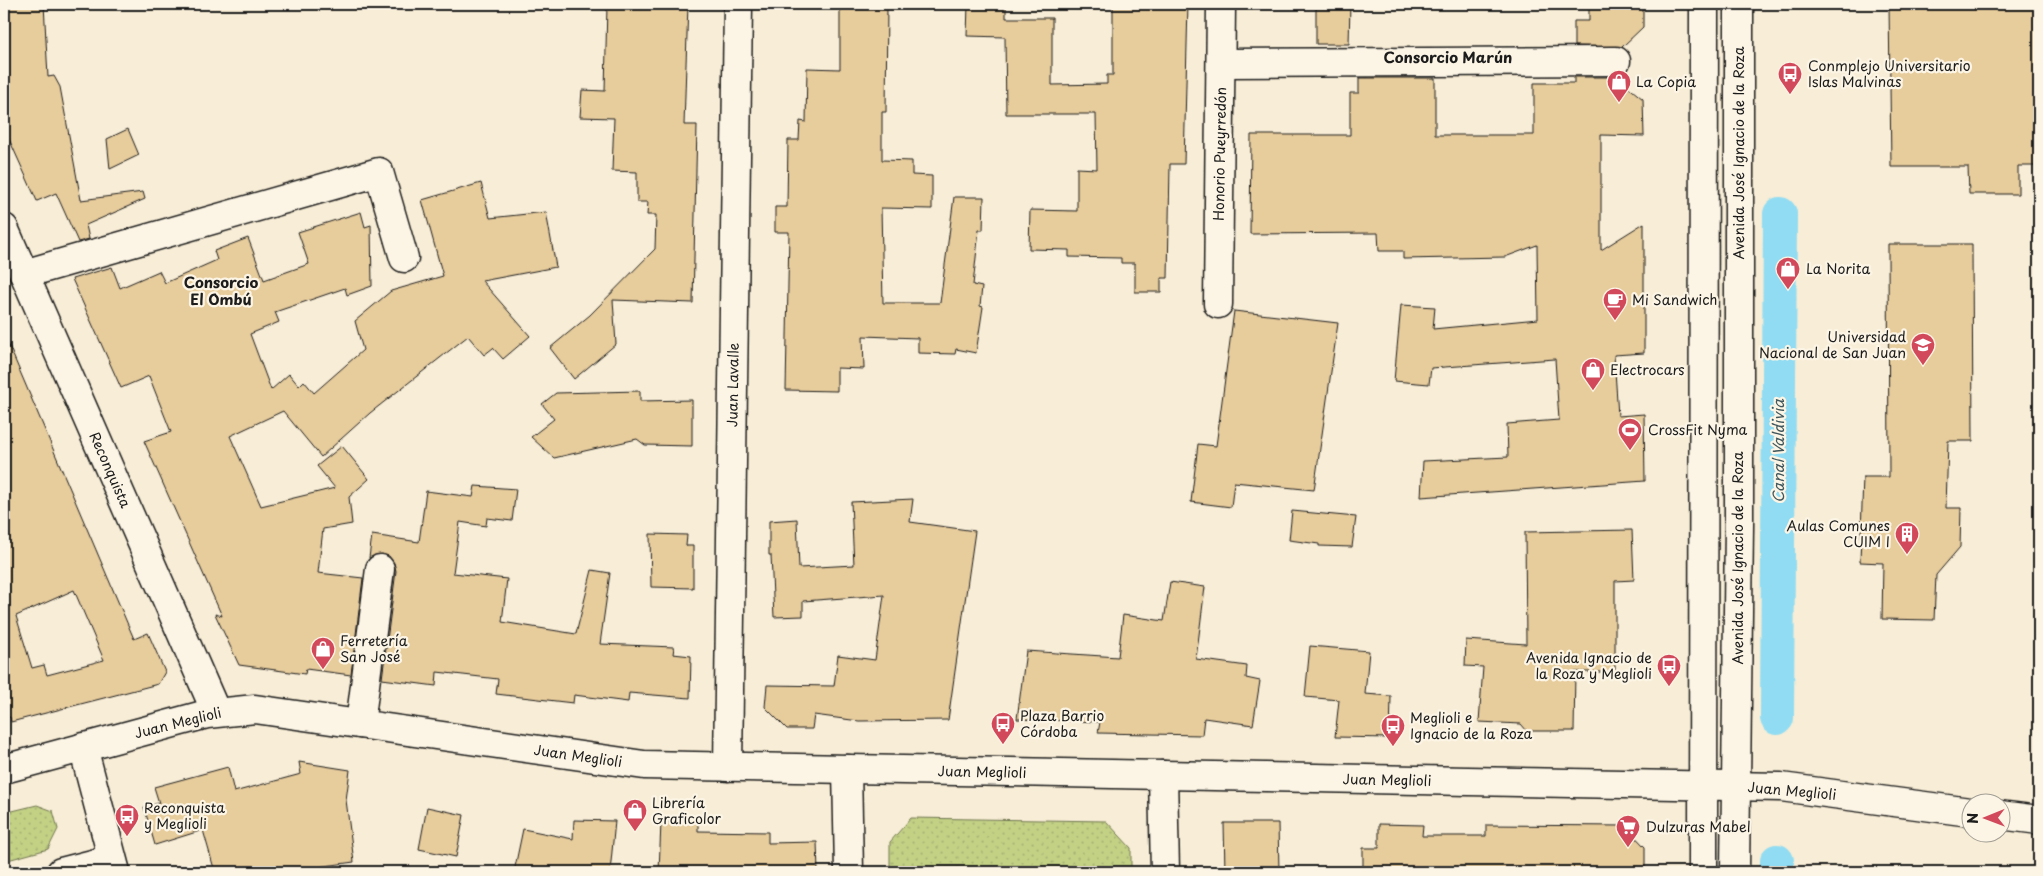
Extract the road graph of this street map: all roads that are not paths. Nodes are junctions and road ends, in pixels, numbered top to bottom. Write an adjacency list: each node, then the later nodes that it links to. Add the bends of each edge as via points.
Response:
1 (738, 4): 15 (main road, Juan Lavalle)
2 (1221, 4): 6 (main road, Honorio Pueyrredón)
3 (1704, 4): 19 (main road)
4 (1739, 4): 20 (main road, Avenida José Ignacio de la Roza, via 1739,525)
5 (1616, 61): 6 (main road)
6 (1221, 63): 10 (main road, Honorio Pueyrredón)
7 (4, 228): 9 (main road, Reconquista)
8 (404, 258): 9 (main road, via 380,172)
9 (24, 274): 12 (main road, Reconquista)
10 (1218, 304)
11 (380, 569): 13 (main road)
12 (216, 712): 13 (main road, Juan Meglioli, via 270,710); 14 (main road, Juan Meglioli)
13 (360, 724): 15 (main road, Juan Meglioli, via 620,762)
14 (82, 747): 16 (main road, Juan Meglioli); 24 (main road)
15 (728, 767): 17 (main road, Juan Meglioli)
16 (4, 769)
17 (847, 769): 18 (main road, Juan Meglioli); 26 (main road)
18 (1164, 775): 19 (main road, Juan Meglioli); 27 (main road)
19 (1704, 786): 20 (main road, Juan Meglioli); 28 (main road)
20 (1735, 786): 21 (main road, Juan Meglioli, via 1781,787); 29 (main road, Avenida José Ignacio de la Roza)
21 (1960, 811)
22 (2010, 816): 23 (main road)
23 (2039, 820)
24 (114, 866): 25 (main road)
25 (60, 872)
26 (849, 872)
27 (1165, 872)
28 (1703, 872)
29 (1735, 872)

